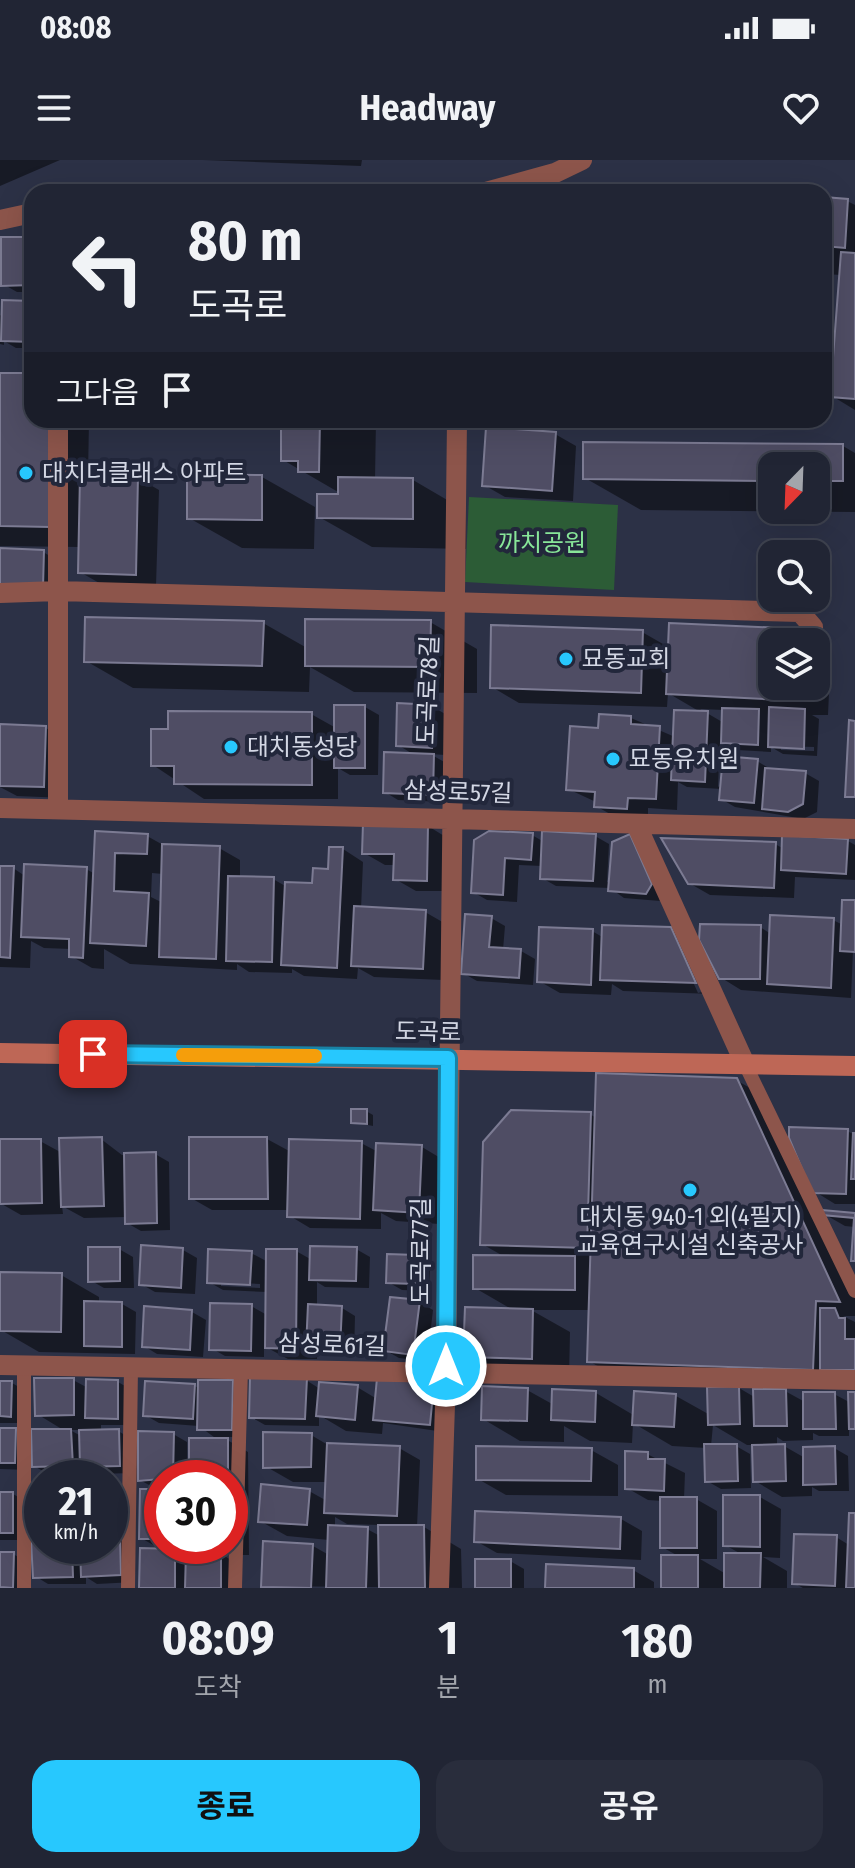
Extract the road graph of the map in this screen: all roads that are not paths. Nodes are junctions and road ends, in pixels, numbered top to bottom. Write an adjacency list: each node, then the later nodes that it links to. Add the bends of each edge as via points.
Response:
1 (582, 160): 2 (street)
2 (515, 184)
3 (24, 215): 4 (street)
4 (0, 220)
5 (58, 428): 7 (street)
6 (457, 428): 9 (street, 도곡로78길)
7 (58, 591): 8 (street); 9 (street); 12 (street)
8 (0, 593)
9 (457, 604): 10 (street, via 800,612); 13 (street, 도곡로78길)
10 (813, 627)
11 (0, 808): 12 (street, 삼성로57길)
12 (58, 809): 13 (street, 삼성로57길)
13 (450, 816): 14 (street, 삼성로57길); 17 (street, 도곡로78길)
14 (637, 826): 15 (street, 삼성로57길); 18 (street)
15 (855, 829)
16 (0, 1053): 17 (main road, 도곡로)
17 (448, 1058): 18 (main road, 도곡로); 25 (street, 도곡로77길)
18 (745, 1064): 19 (main road, 도곡로); 20 (lane)
19 (855, 1066)
20 (855, 1291)
21 (0, 1365): 22 (street, 삼성로61길)
22 (24, 1365): 23 (street, 삼성로61길); 27 (lane)
23 (131, 1367): 24 (street, 삼성로61길); 28 (lane)
24 (241, 1369): 25 (street, 삼성로61길); 29 (lane)
25 (446, 1374): 26 (street, 삼성로61길); 30 (street, 도곡로77길)
26 (855, 1380)
27 (24, 1588)
28 (128, 1588)
29 (235, 1588)
30 (439, 1588)

